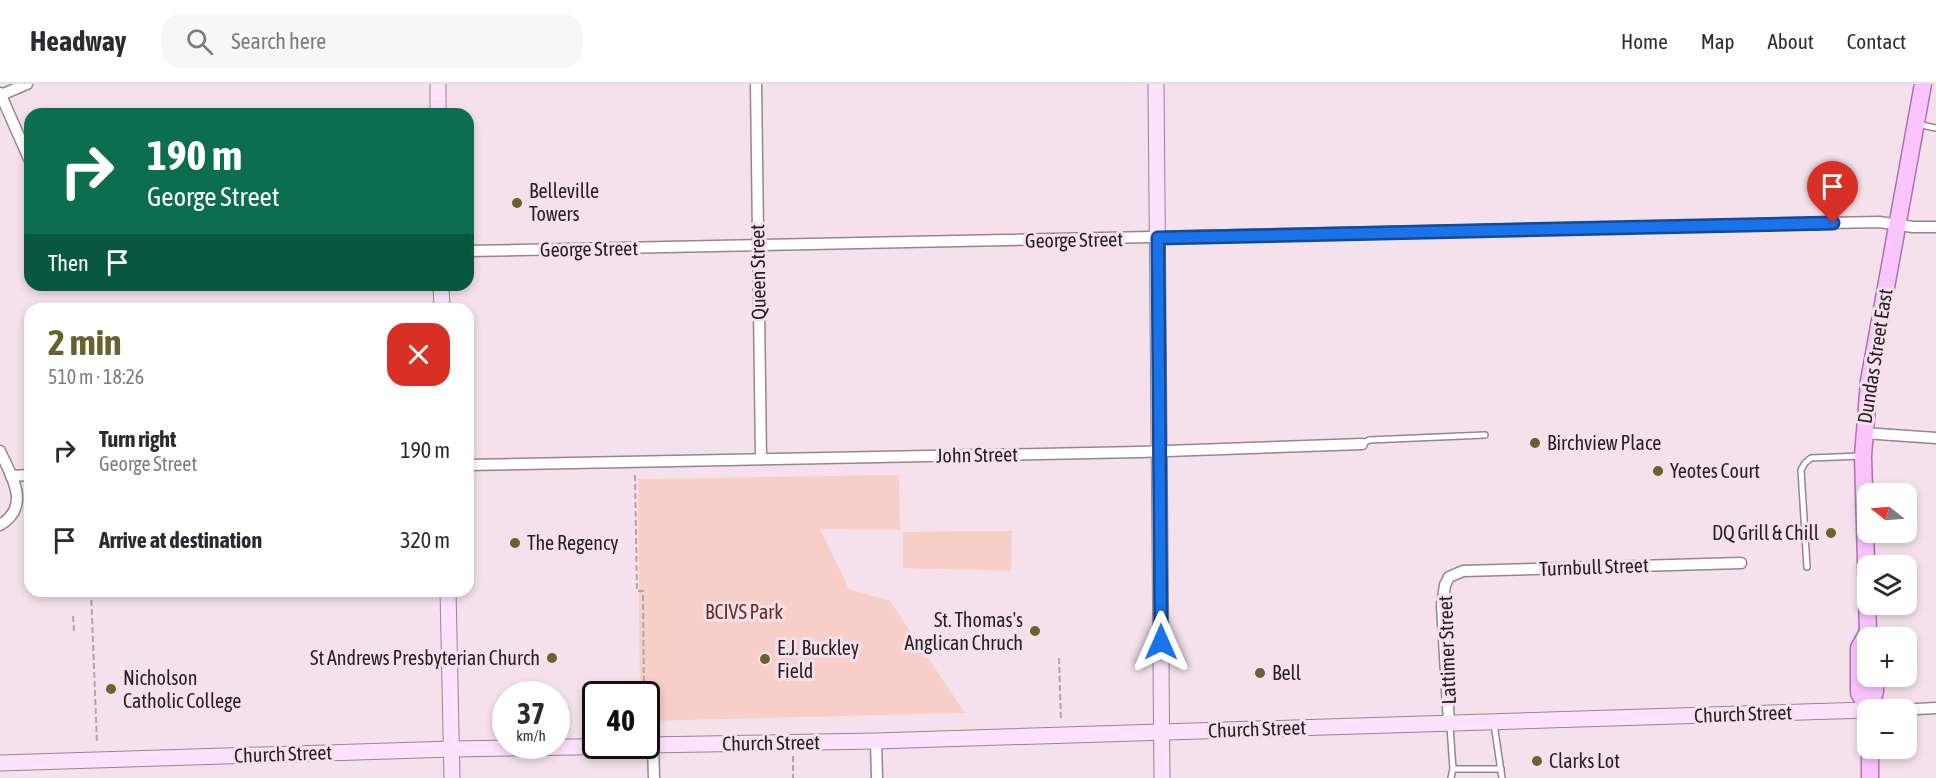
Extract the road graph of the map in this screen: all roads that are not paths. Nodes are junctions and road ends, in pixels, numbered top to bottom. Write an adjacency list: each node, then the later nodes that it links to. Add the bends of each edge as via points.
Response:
1 (27, 84): 6 (street)
2 (438, 84): 7 (street)
3 (756, 84): 14 (street, Queen Street)
4 (1156, 84): 13 (street)
5 (1923, 84): 8 (main road, Dundas Street East)
6 (1, 94): 10 (street)
7 (438, 108)
8 (1916, 124): 9 (lane); 11 (main road, Dundas Street East)
9 (1936, 128)
10 (24, 147)
11 (1897, 225): 12 (street, George Street); 13 (street, George Street); 16 (main road, Dundas Street East, via 1869,381)
12 (1936, 227)
13 (1158, 238): 14 (street, George Street); 21 (street)
14 (758, 246): 15 (street, George Street); 23 (street, Queen Street)
15 (474, 251)
16 (1864, 433): 18 (street); 22 (main road, Dundas Street East)
17 (1485, 435): 19 (lane, John Street, via 1369,440)
18 (1936, 438)
19 (1362, 444): 21 (street, John Street)
20 (0, 451): 26 (street)
21 (1159, 451): 23 (street, John Street); 38 (street)
22 (1863, 456): 29 (lane, via 1811,458 1804,463 1801,470); 32 (main road, Dundas Street East)
23 (761, 459): 24 (street, John Street)
24 (474, 465)
25 (24, 475): 26 (street)
26 (11, 476): 27 (street, via 17,502 13,515)
27 (0, 525)
28 (1741, 563): 30 (street, Turnbull Street, via 1463,572)
29 (1807, 567)
30 (1449, 577): 37 (street, Lattimer Street, via 1442,606)
31 (448, 597): 42 (street)
32 (1869, 627)
33 (1936, 708): 34 (street)
34 (1917, 709)
35 (1857, 710): 36 (street, Church Street)
36 (1493, 722): 37 (street, Church Street); 47 (lane)
37 (1449, 723): 38 (street, Church Street); 46 (lane)
38 (1161, 732): 39 (street, Church Street); 51 (street)
39 (876, 741): 40 (street, Church Street); 50 (street)
40 (660, 745)
41 (582, 746): 42 (street, Church Street)
42 (452, 749): 45 (street, Church Street); 48 (street)
43 (649, 759): 49 (street)
44 (1870, 759): 54 (main road)
45 (0, 763)
46 (1453, 769): 47 (lane); 52 (lane)
47 (1501, 769): 53 (lane)
48 (452, 778)
49 (654, 778)
50 (877, 778)
51 (1162, 778)
52 (1451, 778)
53 (1502, 778)
54 (1870, 778)

